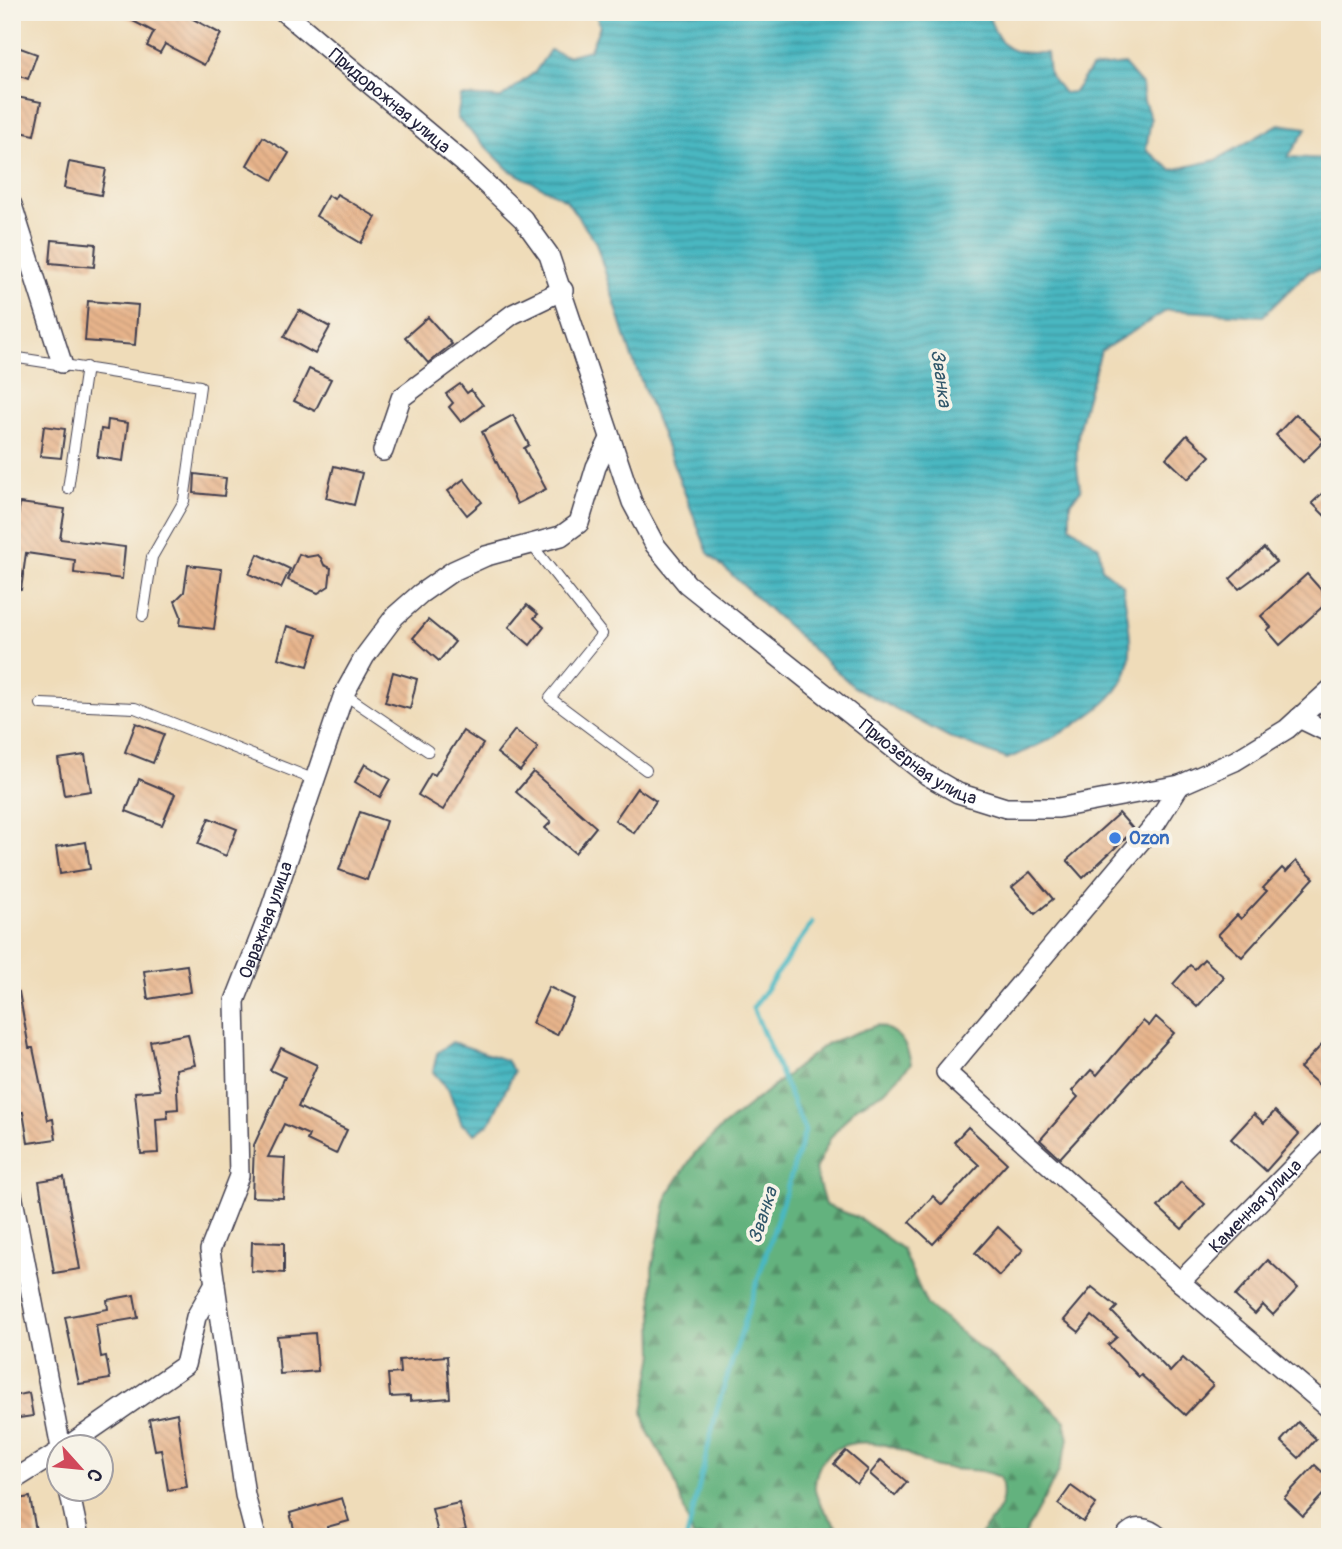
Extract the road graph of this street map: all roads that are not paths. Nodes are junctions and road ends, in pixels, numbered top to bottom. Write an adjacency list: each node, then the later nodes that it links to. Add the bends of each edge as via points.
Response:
1 (284, 12): 3 (street, Придорожная улица, via 464,163 523,219 549,255)
2 (12, 205): 5 (street)
3 (563, 290): 7 (street, Приозёрная улица); 8 (street, via 513,314 401,398)
4 (12, 357): 5 (lane)
5 (62, 363): 6 (lane)
6 (86, 367): 9 (lane); 11 (lane, via 200,386 184,501 152,557)
7 (609, 441): 10 (street, Овражная улица, via 579,523 561,536); 20 (street, Приозёрная улица, via 649,534 688,584 927,775 968,797 1006,808 1058,808)
8 (383, 451)
9 (68, 489)
10 (531, 544): 13 (street, Овражная улица, via 486,556 420,594 395,616); 18 (lane, via 602,634 550,698)
11 (143, 616)
12 (1330, 690): 15 (street, Приозёрная улица)
13 (344, 694): 17 (lane); 19 (street, Овражная улица)
14 (41, 704): 19 (lane, via 135,708)
15 (1300, 718): 16 (street); 20 (street, Приозёрная улица, via 1235,761)
16 (1330, 733)
17 (428, 751)
18 (646, 770)
19 (316, 780): 24 (street, Овражная улица, via 235,1001 239,1176 210,1250)
20 (1180, 785): 23 (street, via 1156,823 946,1072)
21 (1330, 1130): 23 (street, Каменная улица)
22 (12, 1194): 26 (street)
23 (1180, 1282): 25 (street)
24 (215, 1283): 27 (street, via 196,1317 185,1365); 33 (street, Овражная улица, via 245,1495)
25 (1325, 1402)
26 (59, 1434)
27 (84, 1434)
28 (46, 1459): 29 (street)
29 (12, 1481)
30 (72, 1504): 32 (street)
31 (1127, 1534): 34 (street, via 1146,1528)
32 (79, 1537)
33 (256, 1537)
34 (1159, 1537)

